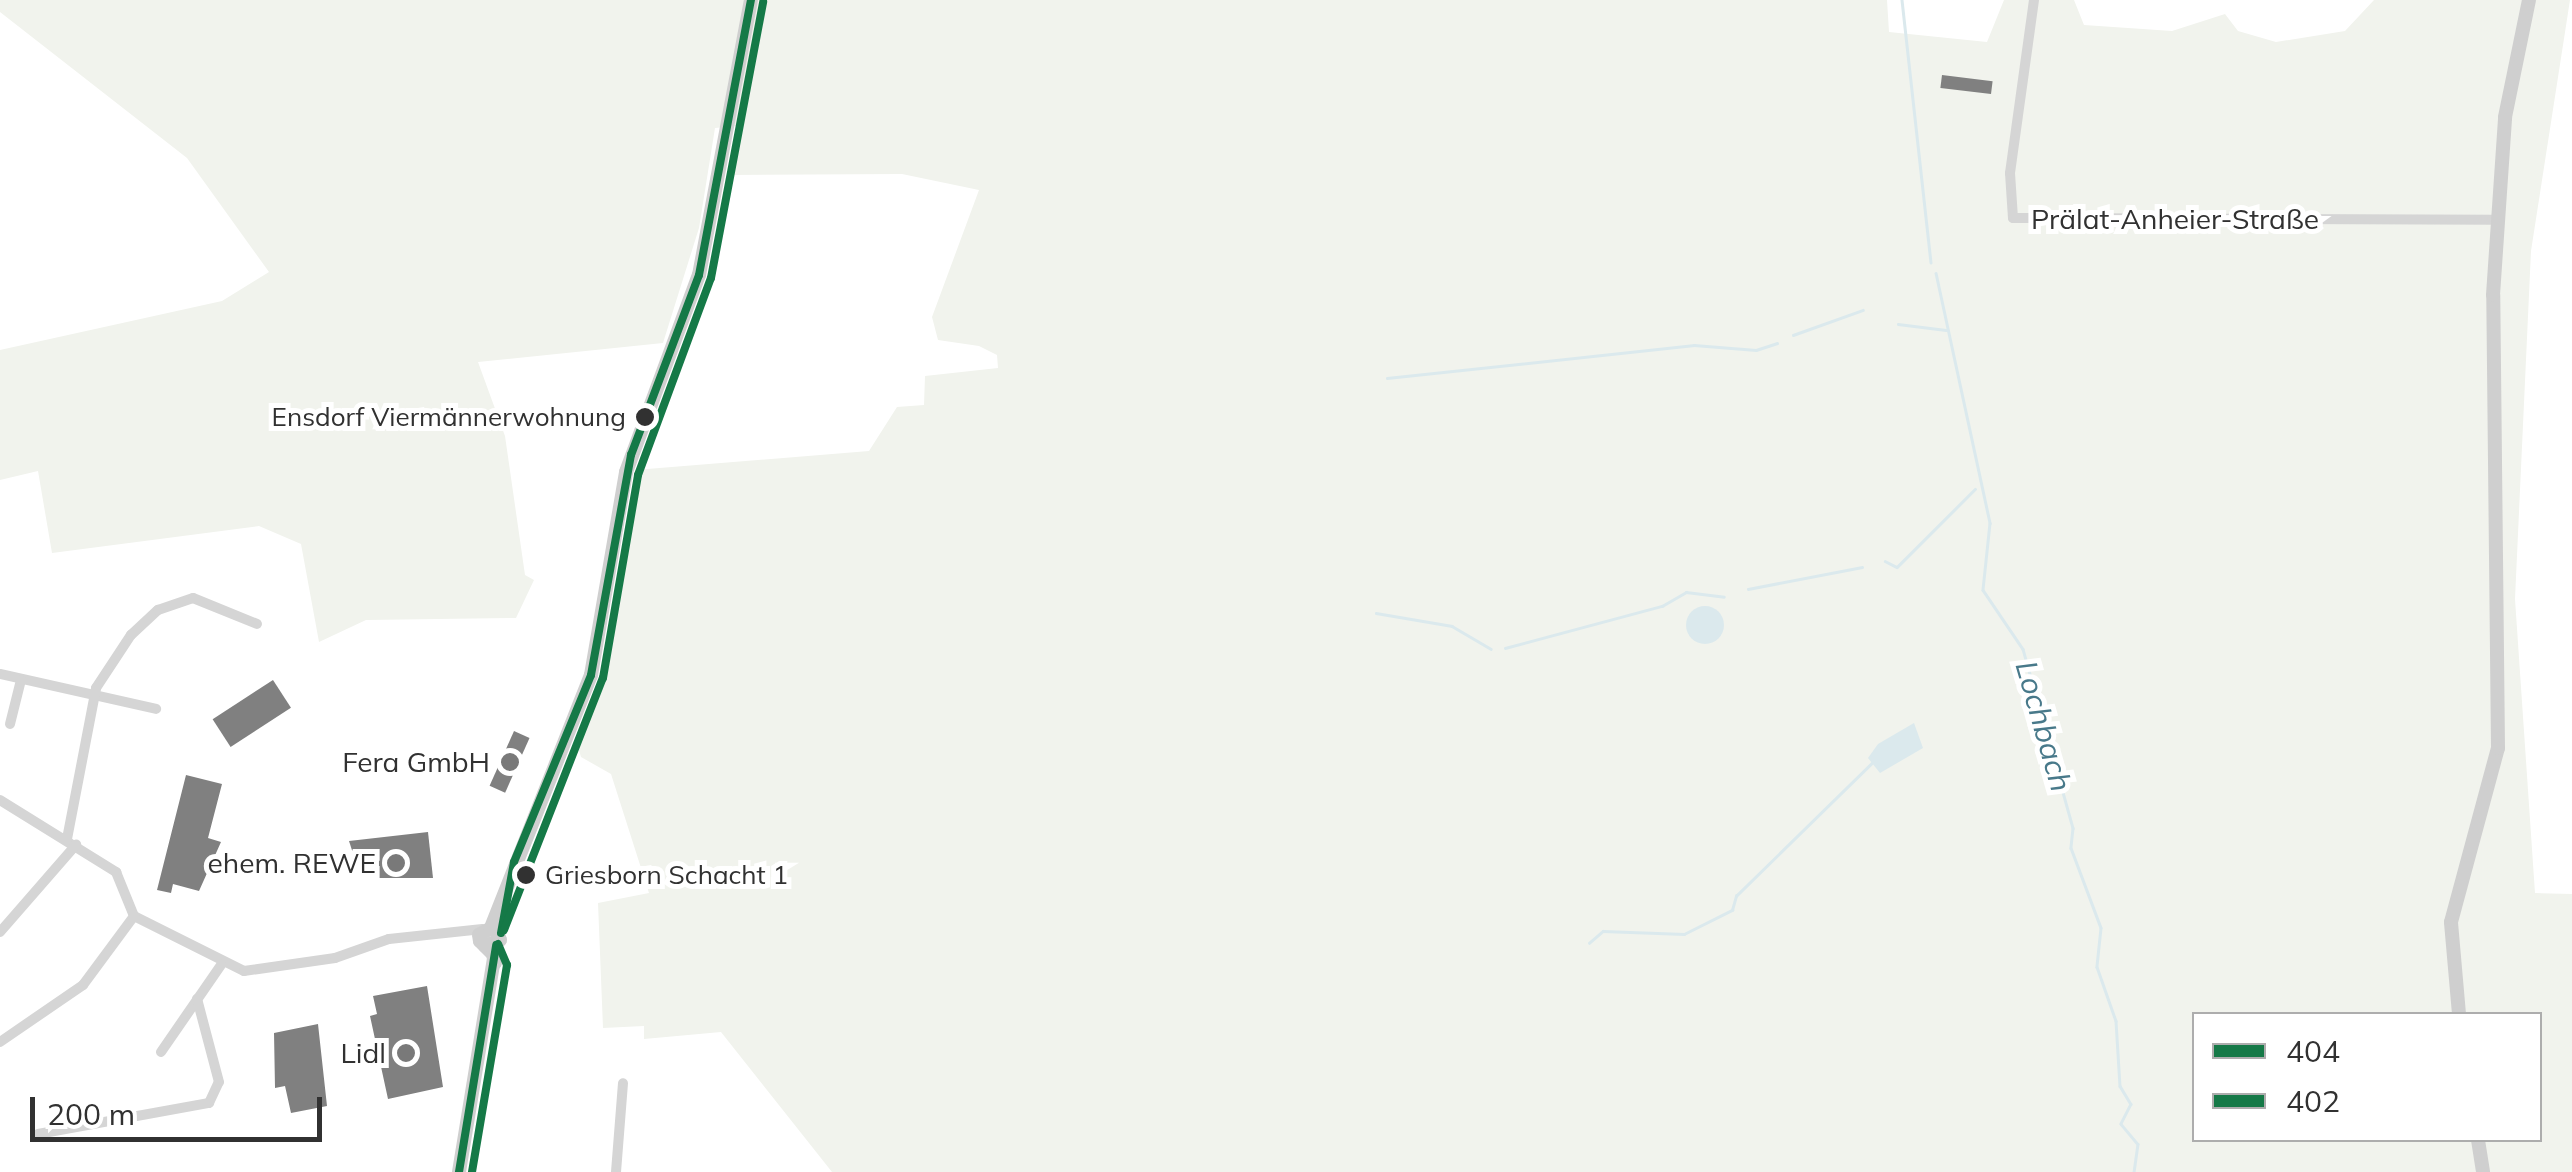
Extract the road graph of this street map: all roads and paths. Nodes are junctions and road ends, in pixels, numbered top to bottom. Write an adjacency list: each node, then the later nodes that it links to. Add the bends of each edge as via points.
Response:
1 (751, 0): 15 (main road, via 699,276 626,472 590,676)
2 (2034, 0): 4 (street, Prälat-Anheier-Straße, via 2010,174 2012,218)
3 (2529, 0): 4 (main road, via 2505,117)
4 (2496, 220): 18 (main road, via 2500,714 2494,772 2452,922)
5 (257, 624): 8 (street, via 213,601 170,603 132,635)
6 (0, 674): 7 (street)
7 (22, 680): 8 (street); 10 (street)
8 (92, 698): 9 (street); 12 (street)
9 (156, 709)
10 (10, 724)
11 (0, 800): 12 (street)
12 (71, 842): 13 (street, via 124,880); 14 (street)
13 (134, 916): 16 (street); 19 (street, via 82,985)
14 (0, 932)
15 (489, 936): 16 (street, via 446,931 263,971); 24 (main road, via 495,964)
16 (220, 965): 17 (street)
17 (196, 999): 20 (street); 22 (street, via 219,1082 214,1098)
18 (2460, 1012)
19 (0, 1042)
20 (160, 1052)
21 (624, 1084): 25 (street)
22 (38, 1134)
23 (2478, 1142): 26 (main road)
24 (459, 1172)
25 (616, 1172)
26 (2483, 1172)

